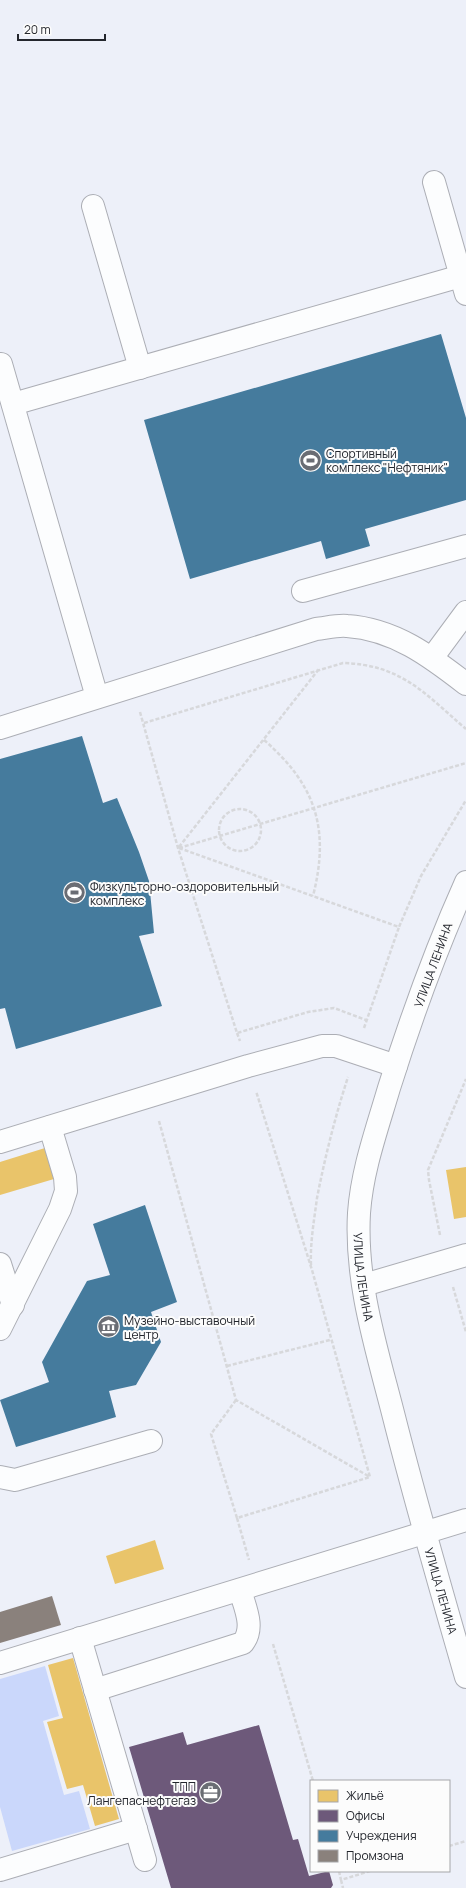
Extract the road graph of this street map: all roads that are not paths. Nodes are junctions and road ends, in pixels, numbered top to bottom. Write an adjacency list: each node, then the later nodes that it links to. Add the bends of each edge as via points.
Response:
1 (434, 182): 3 (street)
2 (93, 206): 5 (street)
3 (463, 285): 5 (street)
4 (1, 364): 6 (street)
5 (140, 368): 6 (street)
6 (13, 404): 12 (street)
7 (466, 546): 8 (street)
8 (304, 591)
9 (466, 612): 10 (street)
10 (432, 658): 11 (street); 12 (street, via 408,643 379,631 346,626 316,629)
11 (466, 684)
12 (97, 698): 13 (street)
13 (0, 728)
14 (466, 882): 15 (street, УЛИЦА ЛЕНИНА, via 434,960)
15 (396, 1066): 16 (street, via 336,1046 322,1046); 20 (street, УЛИЦА ЛЕНИНА, via 376,1130 364,1178 359,1212 359,1246)
16 (50, 1127): 17 (street); 21 (street, via 65,1177 66,1191 60,1209)
17 (0, 1142)
18 (456, 1258): 20 (street)
19 (0, 1264): 21 (street)
20 (364, 1285): 26 (street, УЛИЦА ЛЕНИНА, via 369,1320)
21 (13, 1305): 22 (street)
22 (0, 1330)
23 (150, 1440): 24 (street, via 15,1480)
24 (0, 1477)
25 (466, 1520): 26 (street)
26 (424, 1534): 27 (street); 30 (street, УЛИЦА ЛЕНИНА)
27 (248, 1587): 28 (street); 31 (street, via 250,1625 248,1636 243,1643)
28 (80, 1638): 29 (street); 31 (street)
29 (0, 1663)
30 (466, 1677)
31 (95, 1690): 32 (street)
32 (136, 1829): 33 (street); 34 (street)
33 (145, 1860)
34 (0, 1870)

